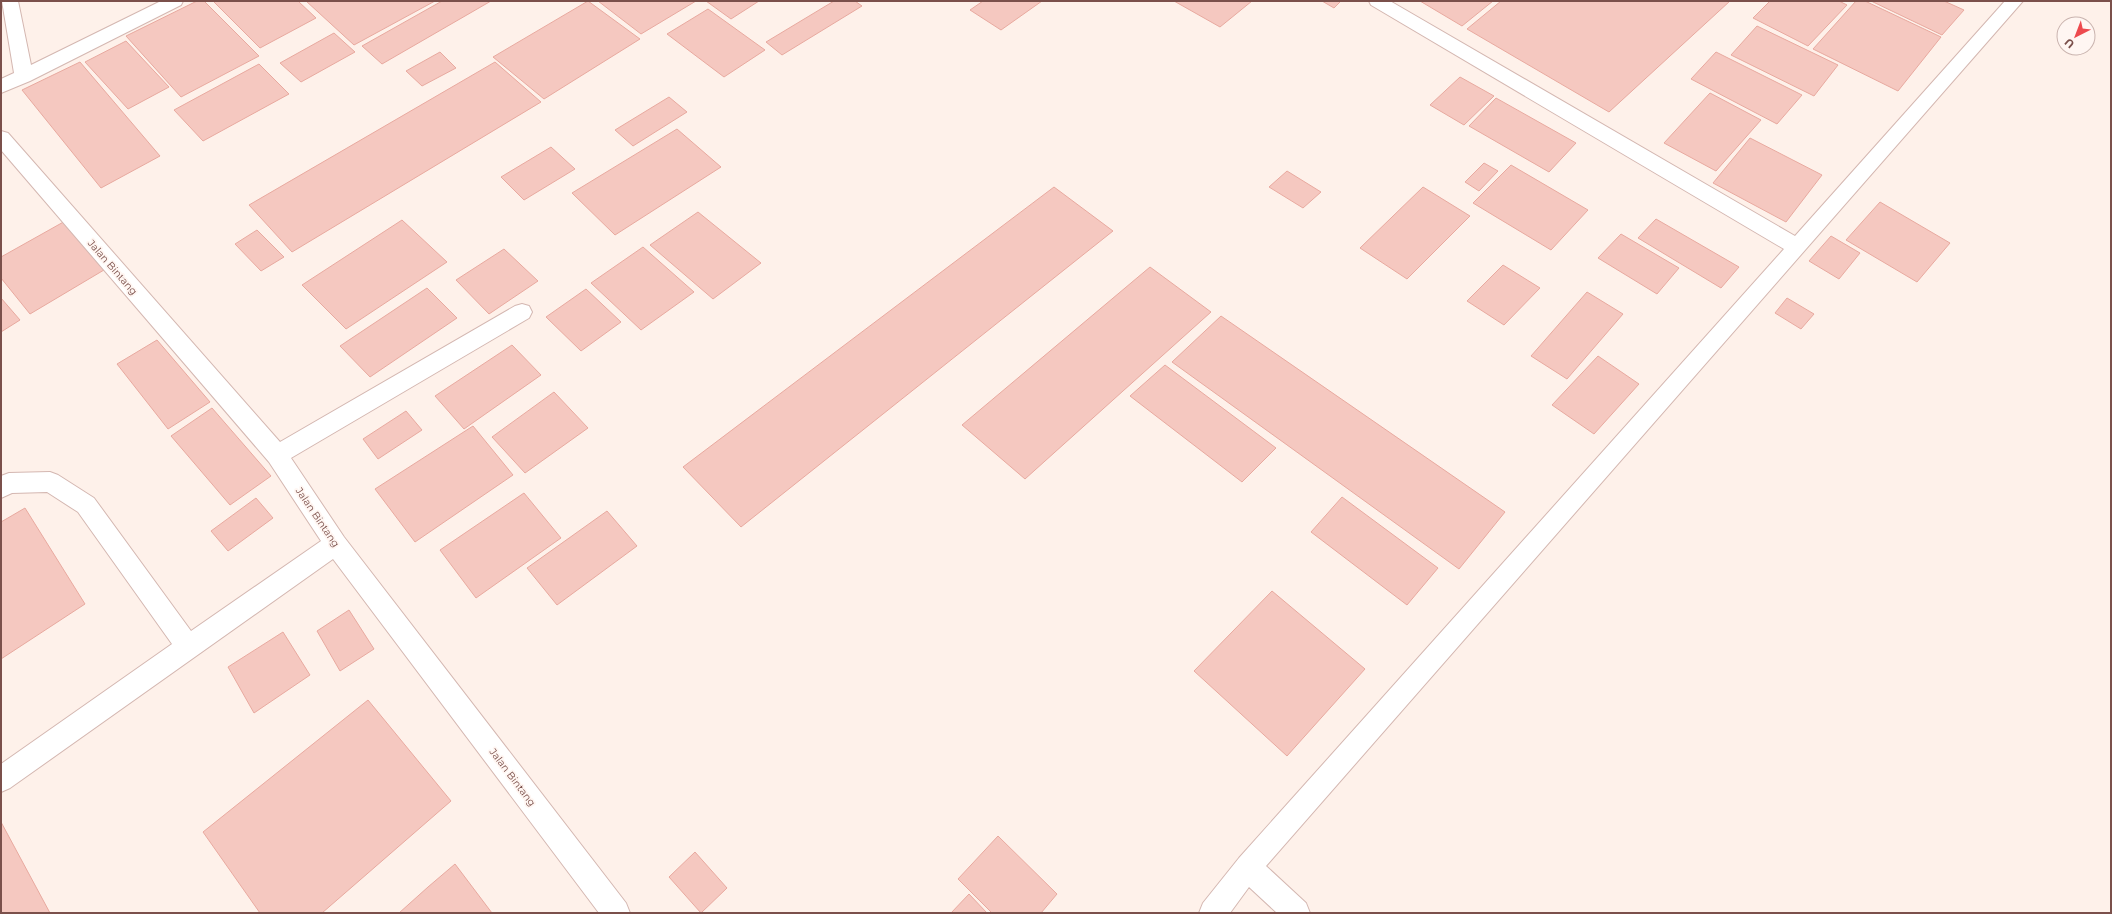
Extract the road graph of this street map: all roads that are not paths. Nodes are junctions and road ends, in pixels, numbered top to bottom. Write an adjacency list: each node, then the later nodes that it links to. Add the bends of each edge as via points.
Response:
1 (10, 1): 5 (street)
2 (175, 1): 5 (street)
3 (1377, 1): 8 (street)
4 (2015, 1): 8 (street)
5 (24, 77): 6 (street)
6 (1, 87)
7 (1, 138): 10 (street, Jalan Bintang)
8 (1797, 248): 15 (street)
9 (522, 312): 10 (street)
10 (277, 455): 12 (street, Jalan Bintang)
11 (1, 488): 13 (street, via 9,483 50,482 86,505)
12 (336, 544): 13 (street); 16 (street, Jalan Bintang)
13 (188, 647): 14 (street)
14 (1, 780)
15 (1248, 867): 17 (street); 18 (street)
16 (616, 913)
17 (1213, 913)
18 (1296, 913)

